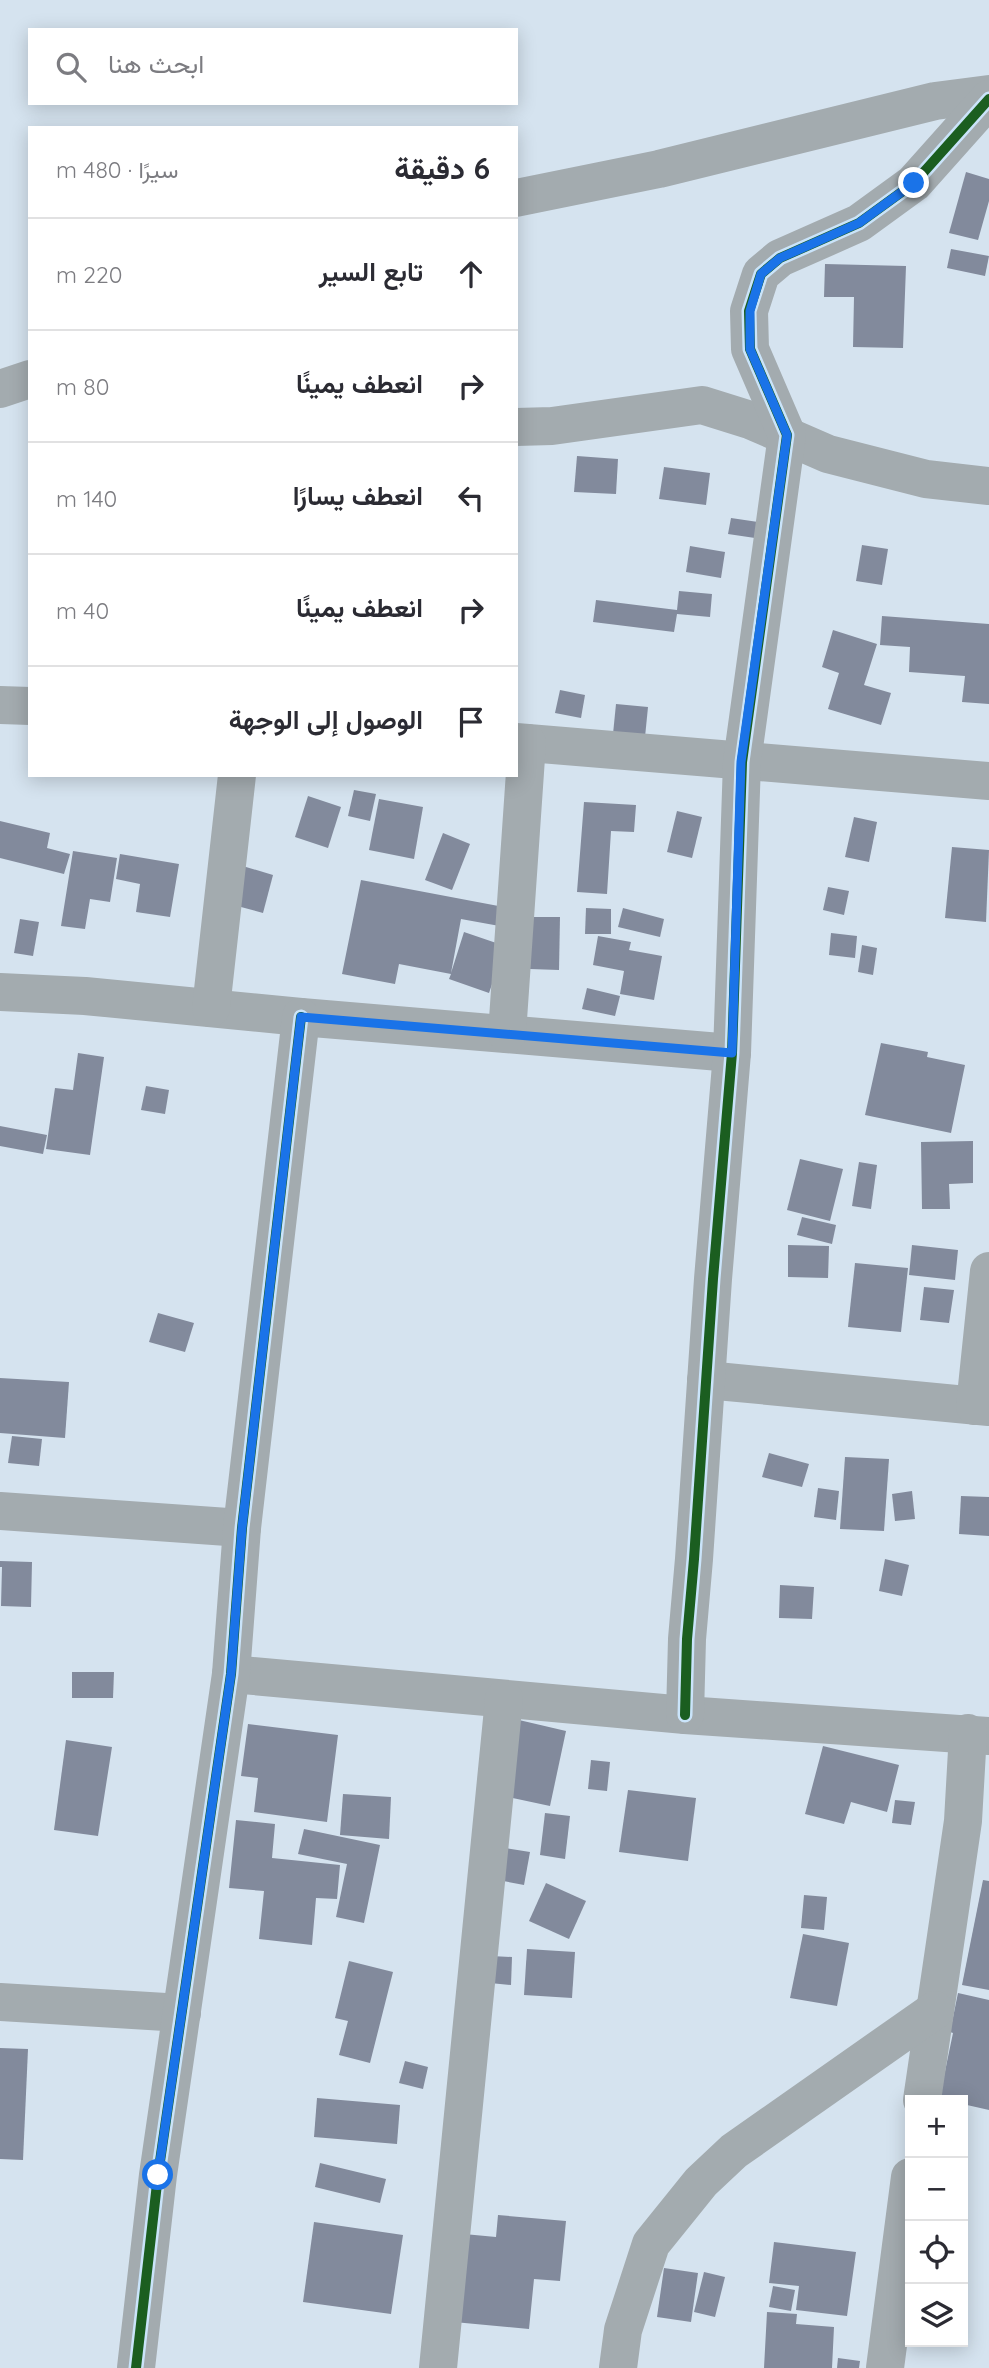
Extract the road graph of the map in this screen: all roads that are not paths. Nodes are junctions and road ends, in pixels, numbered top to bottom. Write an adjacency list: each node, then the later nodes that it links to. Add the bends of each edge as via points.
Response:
1 (989, 93): 3 (street, via 936,101 659,169)
2 (989, 99): 7 (street, via 914,183 859,223 780,258 761,274 750,311 750,349)
3 (518, 198)
4 (28, 380): 5 (street)
5 (0, 389)
6 (518, 427): 7 (street, via 702,405)
7 (787, 435): 8 (street, via 828,454 914,476); 12 (street)
8 (989, 486)
9 (0, 705): 10 (street)
10 (28, 706)
11 (522, 743): 12 (street); 18 (street)
12 (741, 762): 14 (street); 19 (street)
13 (237, 777): 16 (street)
14 (989, 781)
15 (0, 992): 16 (street)
16 (211, 1008): 17 (street)
17 (301, 1017): 18 (street); 24 (street)
18 (507, 1034): 19 (street)
19 (732, 1053): 21 (street)
20 (989, 1271): 22 (street)
21 (706, 1380): 22 (street); 27 (street)
22 (982, 1407)
23 (0, 1511): 24 (street)
24 (242, 1528): 25 (street)
25 (231, 1674): 26 (street); 32 (street)
26 (504, 1699): 27 (street); 36 (street)
27 (685, 1715): 28 (street)
28 (979, 1734): 29 (street)
29 (976, 1826): 31 (street)
30 (0, 2002): 32 (street)
31 (935, 2010): 33 (street); 37 (street, via 734,2151 701,2182 652,2244 623,2330)
32 (182, 2013): 35 (street)
33 (923, 2095)
34 (905, 2215): 38 (street)
35 (136, 2368)
36 (438, 2368)
37 (618, 2368)
38 (885, 2368)

